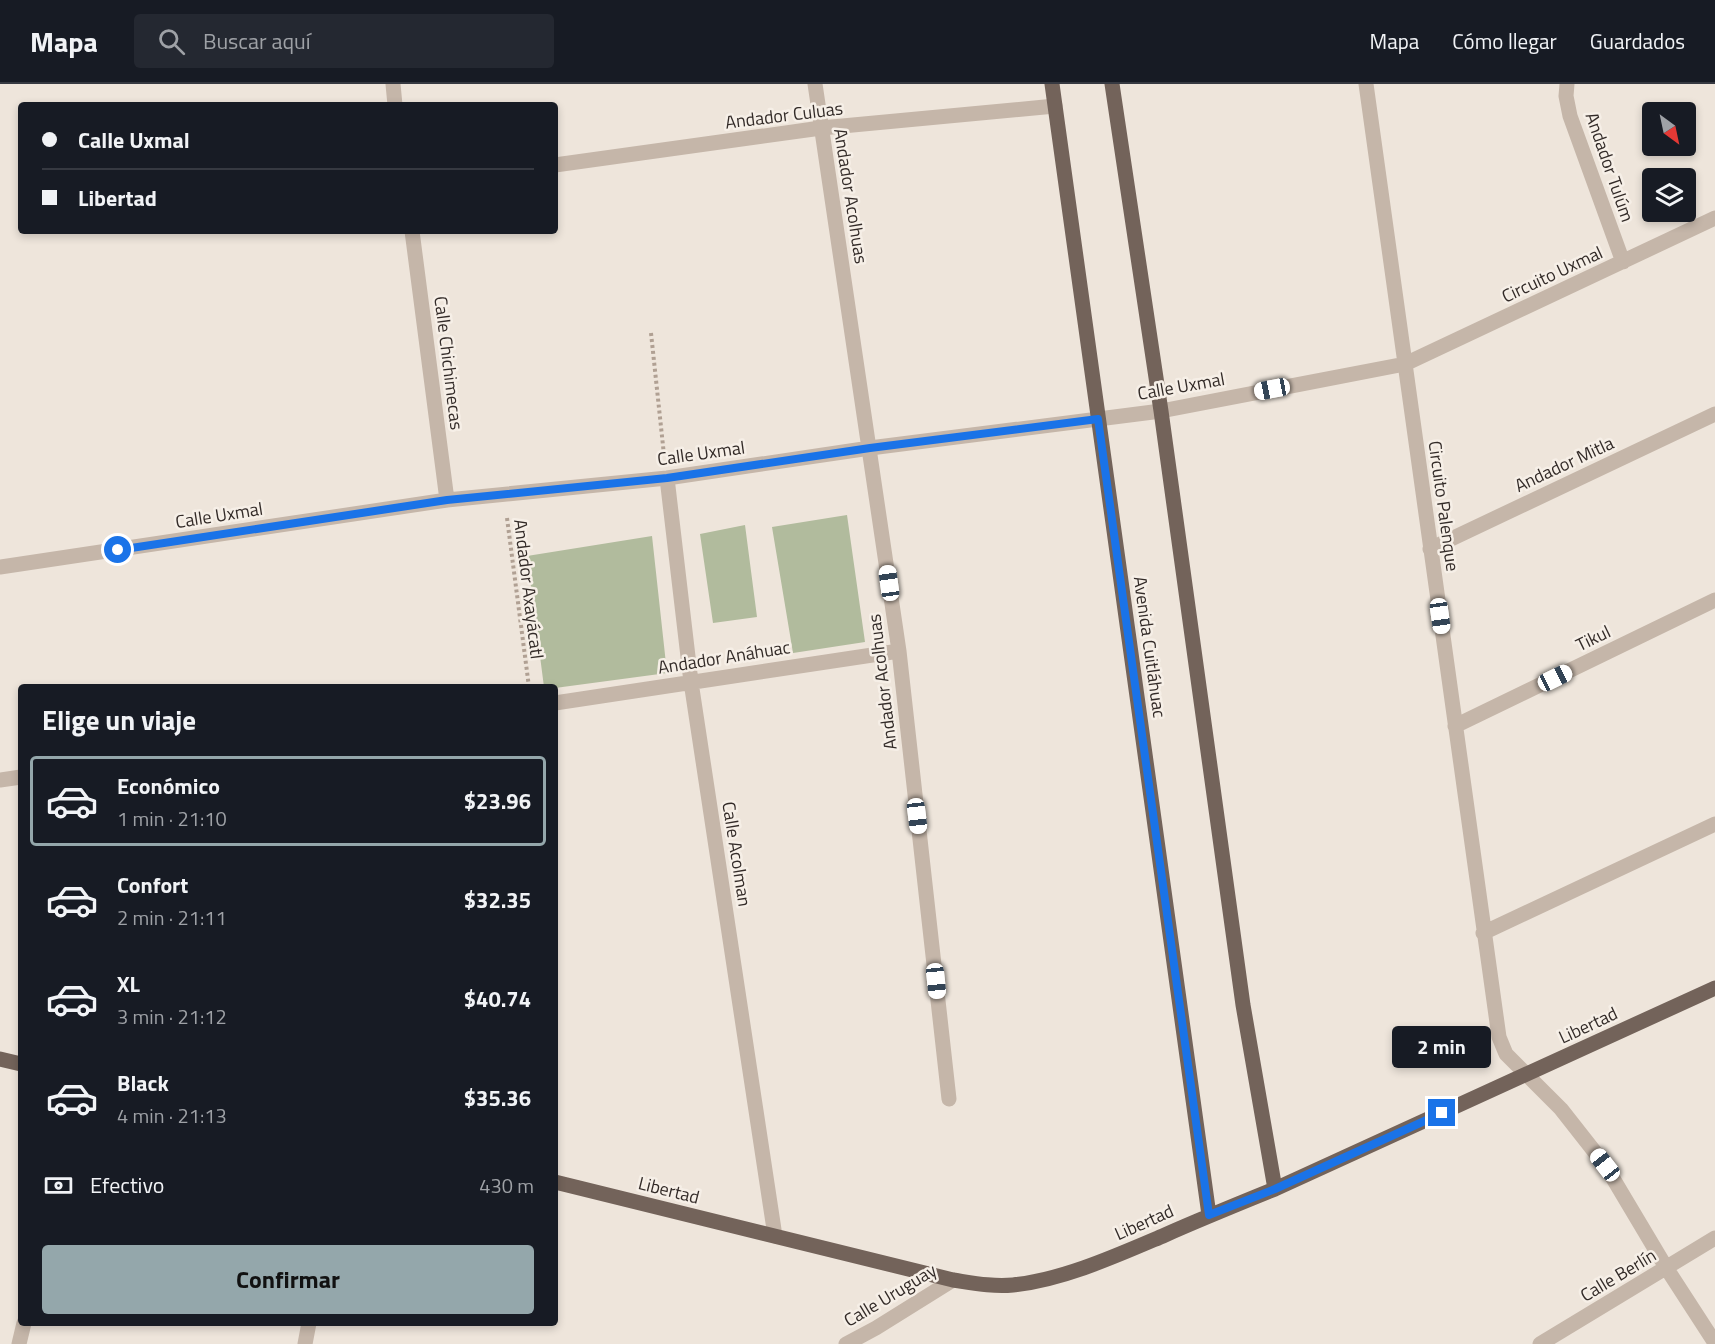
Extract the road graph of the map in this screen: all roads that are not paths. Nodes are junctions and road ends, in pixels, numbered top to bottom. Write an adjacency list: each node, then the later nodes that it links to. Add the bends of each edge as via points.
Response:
1 (393, 84): 7 (street)
2 (815, 84): 9 (street, Andador Acolhuas)
3 (1052, 84): 8 (main road, Avenida Cuitláhuac)
4 (1112, 84): 15 (main road)
5 (1366, 84): 14 (street, Circuito Palenque)
6 (1567, 84): 13 (street, Andador Tulúm, via 1570,116)
7 (395, 102)
8 (1055, 106): 9 (street, Andador Culuas); 17 (main road, Avenida Cuitláhuac)
9 (821, 128): 10 (street, Andador Culuas); 18 (street, Andador Acolhuas)
10 (558, 165)
11 (1715, 218): 13 (street, Circuito Uxmal)
12 (412, 234): 20 (street, Calle Chichimecas)
13 (1623, 262): 14 (street, Circuito Uxmal)
14 (1405, 364): 15 (street, Calle Uxmal); 21 (street, Circuito Palenque)
15 (1161, 411): 17 (street, Calle Uxmal); 38 (main road, via 1243,1005)
16 (1715, 414): 21 (street, Andador Mitla)
17 (1098, 419): 18 (street, Calle Uxmal); 39 (main road, Avenida Cuitláhuac)
18 (870, 448): 19 (street, Calle Uxmal); 24 (street, Andador Acolhuas)
19 (667, 478): 20 (street, Calle Uxmal); 25 (street, Calle Acolman)
20 (447, 500): 22 (street, Calle Uxmal)
21 (1430, 549): 27 (street, Circuito Palenque)
22 (0, 567)
23 (1715, 600): 27 (street, Tikul)
24 (899, 651): 25 (street, Andador Anáhuac); 36 (street, Andador Acolhuas)
25 (691, 681): 26 (street, Andador Anáhuac); 40 (street, Calle Acolman)
26 (558, 703)
27 (1455, 726): 31 (street, Circuito Palenque)
28 (18, 777): 29 (street)
29 (0, 780)
30 (1715, 824): 31 (street)
31 (1484, 933): 35 (street, Circuito Palenque, via 1499,1037 1506,1054)
32 (1715, 988): 35 (main road, Libertad)
33 (0, 1059): 34 (main road)
34 (18, 1063)
35 (1526, 1075): 38 (main road, Libertad); 42 (street, Circuito Palenque, via 1561,1109 1605,1165)
36 (949, 1099)
37 (558, 1181): 40 (main road, Libertad)
38 (1275, 1189): 39 (main road, Libertad)
39 (1209, 1215): 43 (main road, Libertad, via 1102,1262 1043,1280 1012,1285)
40 (776, 1236): 43 (main road, Libertad)
41 (1715, 1238): 42 (street, Calle Berlín)
42 (1667, 1269): 47 (street, Circuito Palenque); 52 (street, Calle Berlín)
43 (953, 1280): 46 (street, Calle Uruguay)
44 (23, 1326): 48 (street)
45 (308, 1326): 49 (street)
46 (876, 1328): 50 (street, Calle Uruguay); 51 (street)
47 (1715, 1343)
48 (20, 1344)
49 (304, 1344)
50 (846, 1344)
51 (879, 1344)
52 (1540, 1344)

